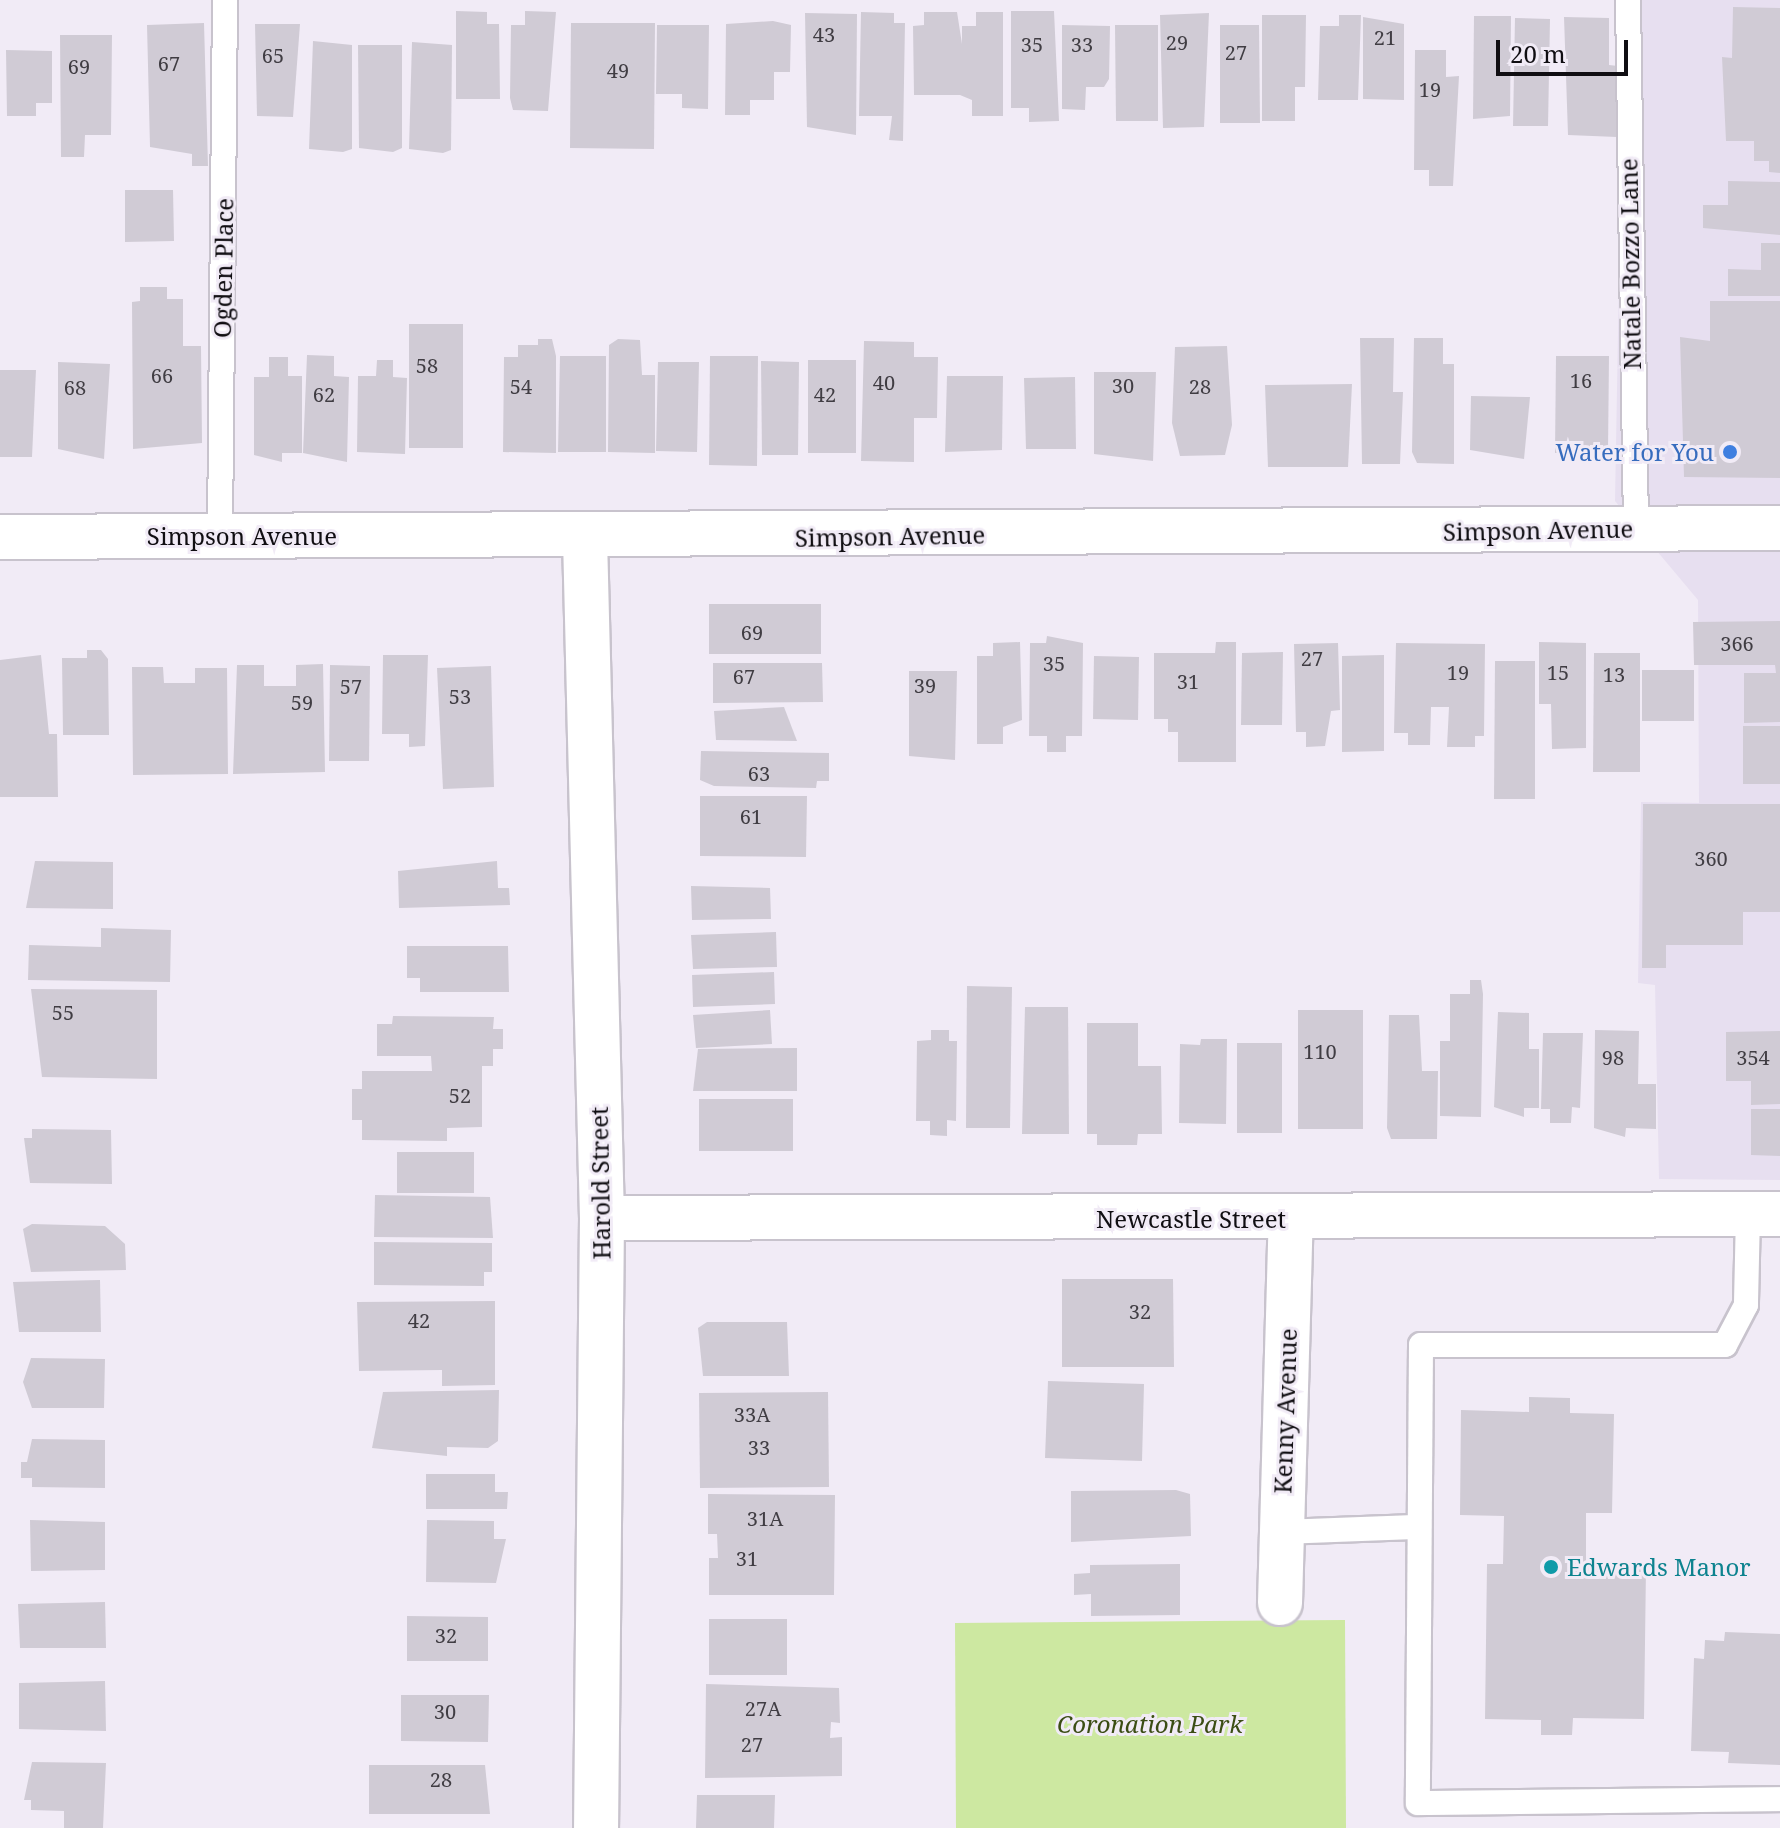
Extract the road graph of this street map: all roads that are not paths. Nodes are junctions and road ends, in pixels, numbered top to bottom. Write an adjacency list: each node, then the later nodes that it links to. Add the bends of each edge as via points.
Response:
1 (225, 0): 5 (lane, Ogden Place)
2 (1628, 0): 4 (lane, Natale Bozzo Lane)
3 (1780, 528): 4 (street, Simpson Avenue)
4 (1636, 529): 7 (street, Simpson Avenue)
5 (220, 536): 6 (street, Simpson Avenue); 7 (street, Simpson Avenue)
6 (0, 537)
7 (585, 538): 9 (street, Harold Street)
8 (1764, 1214): 10 (street, Newcastle Street); 11 (lane, via 1746,1305 1725,1345 1421,1345)
9 (602, 1218): 10 (street, Newcastle Street); 15 (street, Harold Street)
10 (1291, 1219): 12 (street, Kenny Avenue)
11 (1416, 1527): 12 (lane); 14 (lane, via 1418,1803)
12 (1280, 1532): 13 (street, Kenny Avenue)
13 (1280, 1603)
14 (1780, 1799)
15 (596, 1828)

